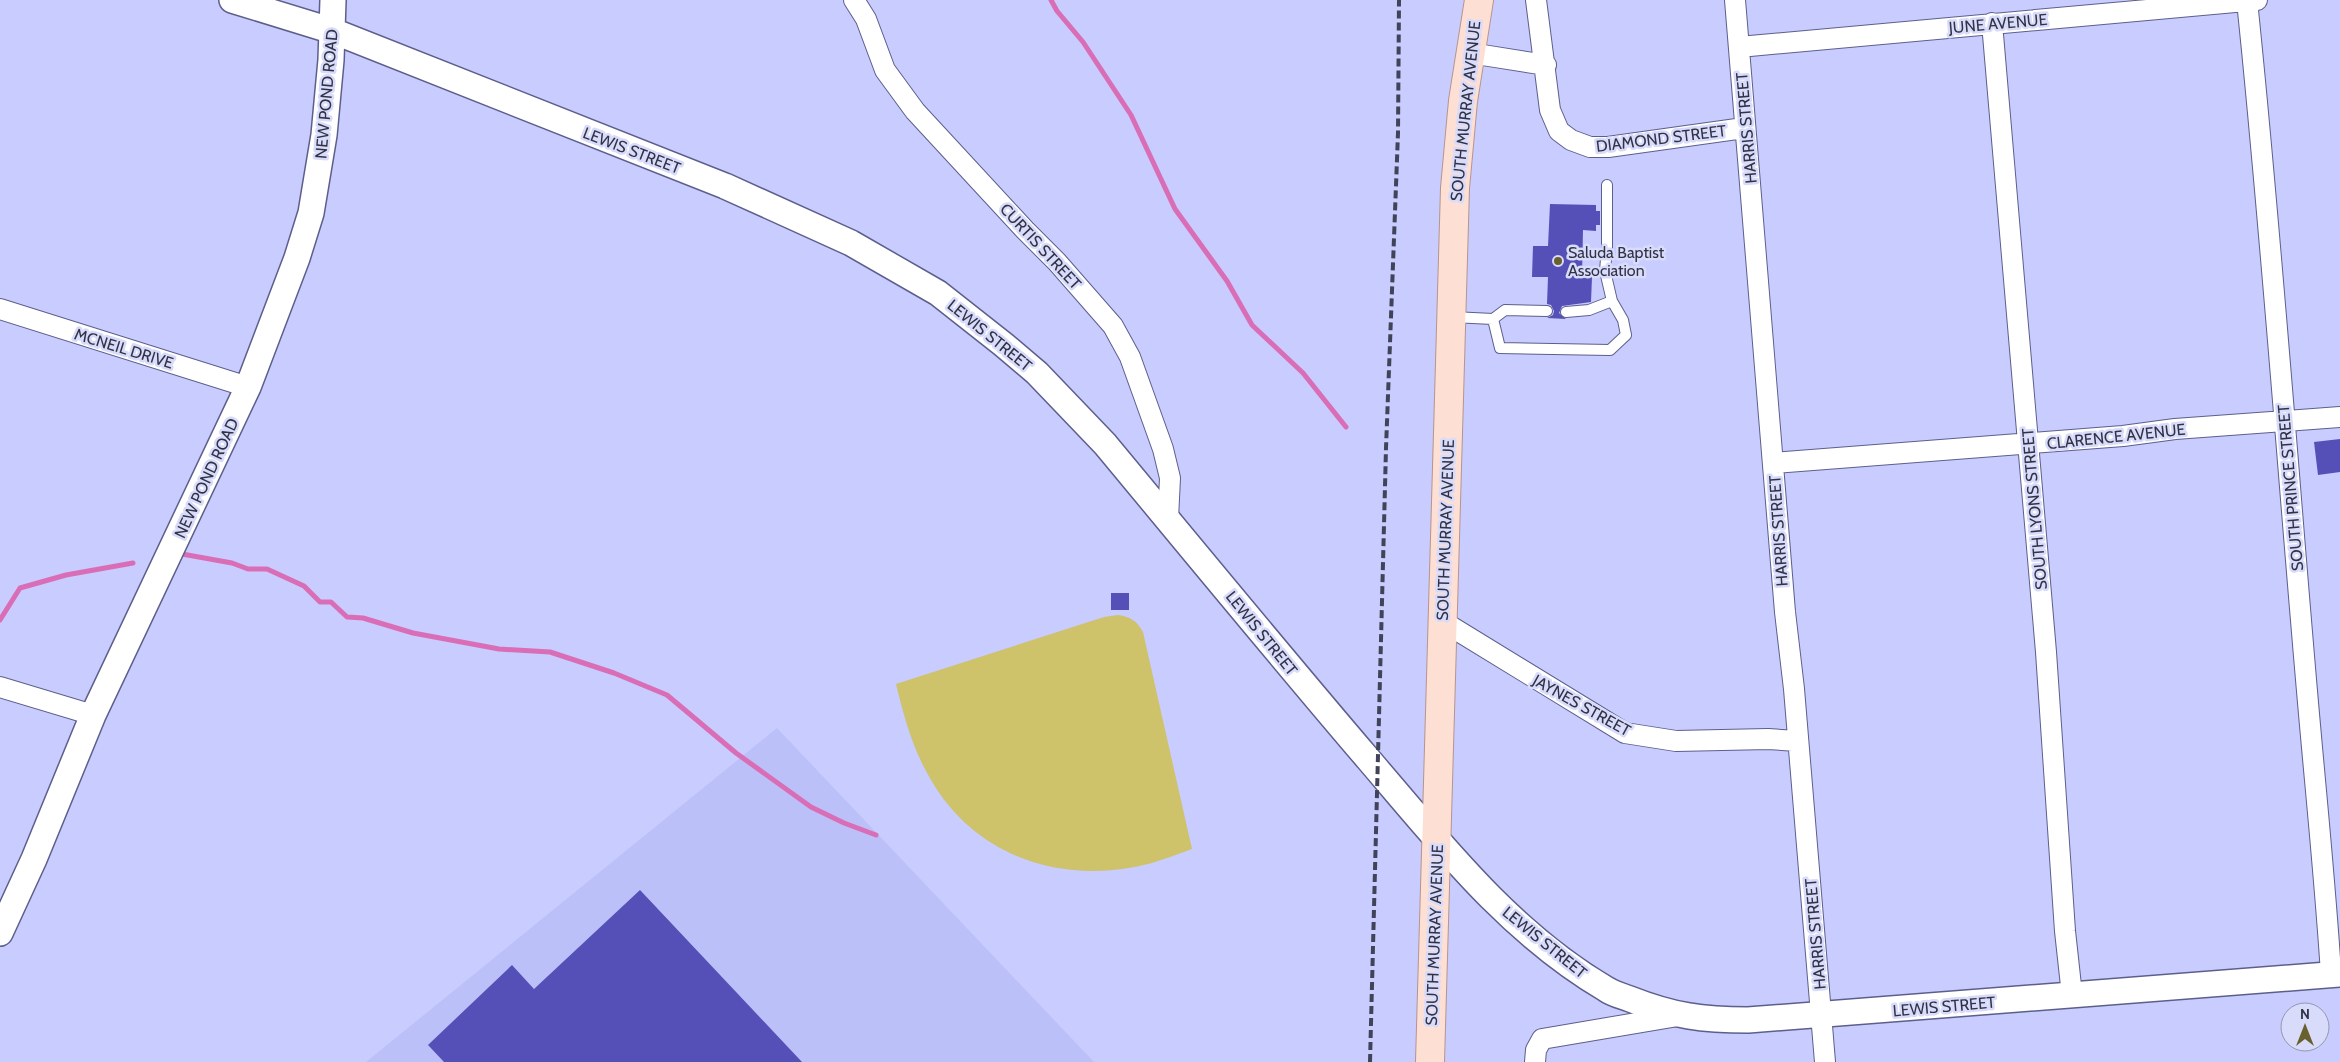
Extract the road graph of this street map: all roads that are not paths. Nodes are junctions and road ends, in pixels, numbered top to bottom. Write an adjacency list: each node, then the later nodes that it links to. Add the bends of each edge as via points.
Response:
1 (232, 0): 9 (street, LEWIS STREET)
2 (333, 0): 9 (street, NEW POND ROAD)
3 (854, 0): 26 (street, CURTIS STREET, via 866,19 886,70 915,111 1113,326 1134,366 1163,449 1170,478)
4 (1479, 0): 11 (main road, SOUTH MURRAY AVENUE)
5 (1536, 0): 12 (street, DIAMOND STREET)
6 (1735, 0): 10 (street, HARRIS STREET)
7 (2252, 1): 8 (street, JUNE AVENUE); 23 (street, SOUTH PRINCE STREET)
8 (1992, 23): 10 (street, JUNE AVENUE); 24 (street, SOUTH LYONS STREET)
9 (333, 31): 21 (street, NEW POND ROAD, via 324,135 312,213); 26 (street, LEWIS STREET, via 725,186 851,244 938,294 1037,373 1105,444)
10 (1739, 47): 13 (street, HARRIS STREET)
11 (1470, 53): 12 (street); 19 (main road, SOUTH MURRAY AVENUE, via 1455,188)
12 (1546, 65): 13 (street, DIAMOND STREET, via 1550,110 1559,132 1590,147)
13 (1744, 128): 25 (street, HARRIS STREET)
14 (1607, 185): 15 (lane, via 1605,271)
15 (1612, 301): 18 (lane, via 1588,310); 20 (lane, via 1623,320 1626,335 1610,350 1500,348)
16 (0, 309): 21 (street, MCNEIL DRIVE)
17 (1547, 311): 20 (lane, via 1505,310)
18 (1566, 312)
19 (1451, 317): 20 (lane); 27 (main road, SOUTH MURRAY AVENUE)
20 (1493, 319)
21 (248, 387): 29 (street, NEW POND ROAD)
22 (2340, 417): 23 (street, CLARENCE AVENUE)
23 (2285, 422): 24 (street, CLARENCE AVENUE); 33 (street, SOUTH PRINCE STREET)
24 (2029, 444): 25 (street, CLARENCE AVENUE); 34 (street, SOUTH LYONS STREET)
25 (1773, 463): 30 (street, HARRIS STREET)
26 (1168, 520): 31 (street, LEWIS STREET)
27 (1442, 621): 30 (street, JAYNES STREET, via 1625,733 1676,741 1768,738); 31 (main road, SOUTH MURRAY AVENUE)
28 (0, 687): 29 (street)
29 (94, 715): 32 (street, NEW POND ROAD)
30 (1797, 741): 36 (street, HARRIS STREET)
31 (1436, 838): 35 (street, LEWIS STREET, via 1513,920 1558,956 1607,990 1655,1009); 37 (main road, SOUTH MURRAY AVENUE)
32 (0, 933)
33 (2335, 974): 34 (street, LEWIS STREET)
34 (2072, 995): 36 (street, LEWIS STREET)
35 (1682, 1015): 36 (street, LEWIS STREET, via 1708,1020); 38 (street, via 1542,1039 1536,1050)
36 (1822, 1016): 39 (street, HARRIS STREET)
37 (1430, 1062)
38 (1536, 1062)
39 (1825, 1062)

